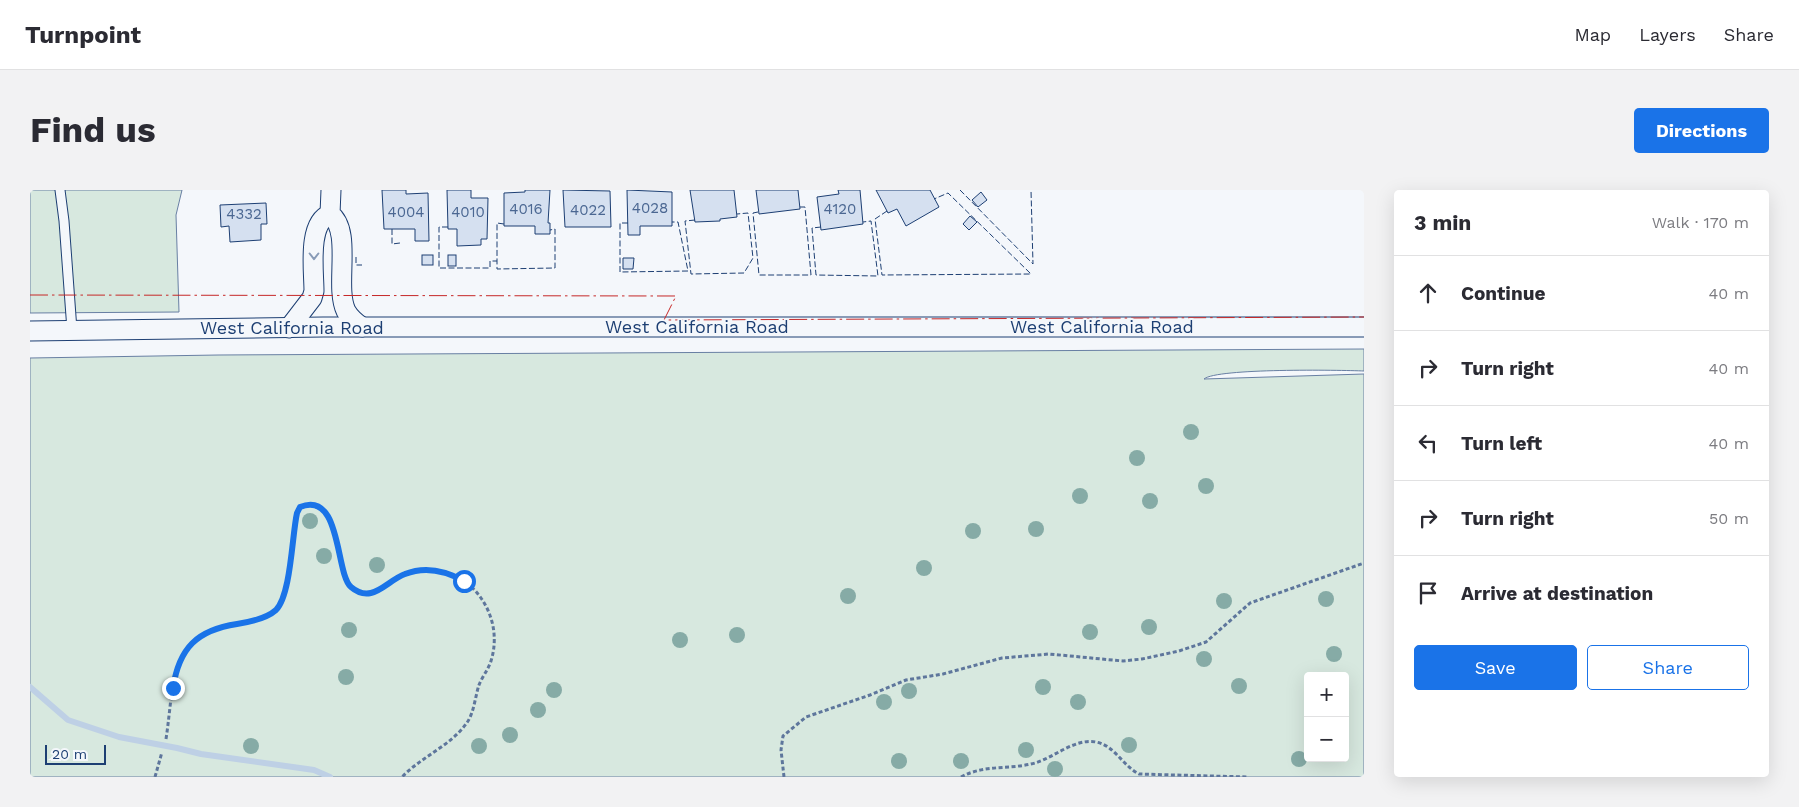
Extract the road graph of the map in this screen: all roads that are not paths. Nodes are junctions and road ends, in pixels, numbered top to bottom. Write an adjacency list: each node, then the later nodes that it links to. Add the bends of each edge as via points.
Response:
1 (60, 190): 7 (lane)
2 (331, 190): 3 (street)
3 (330, 214): 4 (street, via 341,232 340,274 346,310); 6 (street, one-way to 6, via 322,218 314,240 312,298)
4 (362, 327): 5 (street, West California Road); 6 (street, West California Road)
5 (1364, 327)
6 (289, 328): 7 (street, West California Road)
7 (72, 330): 8 (street, West California Road)
8 (30, 331)

